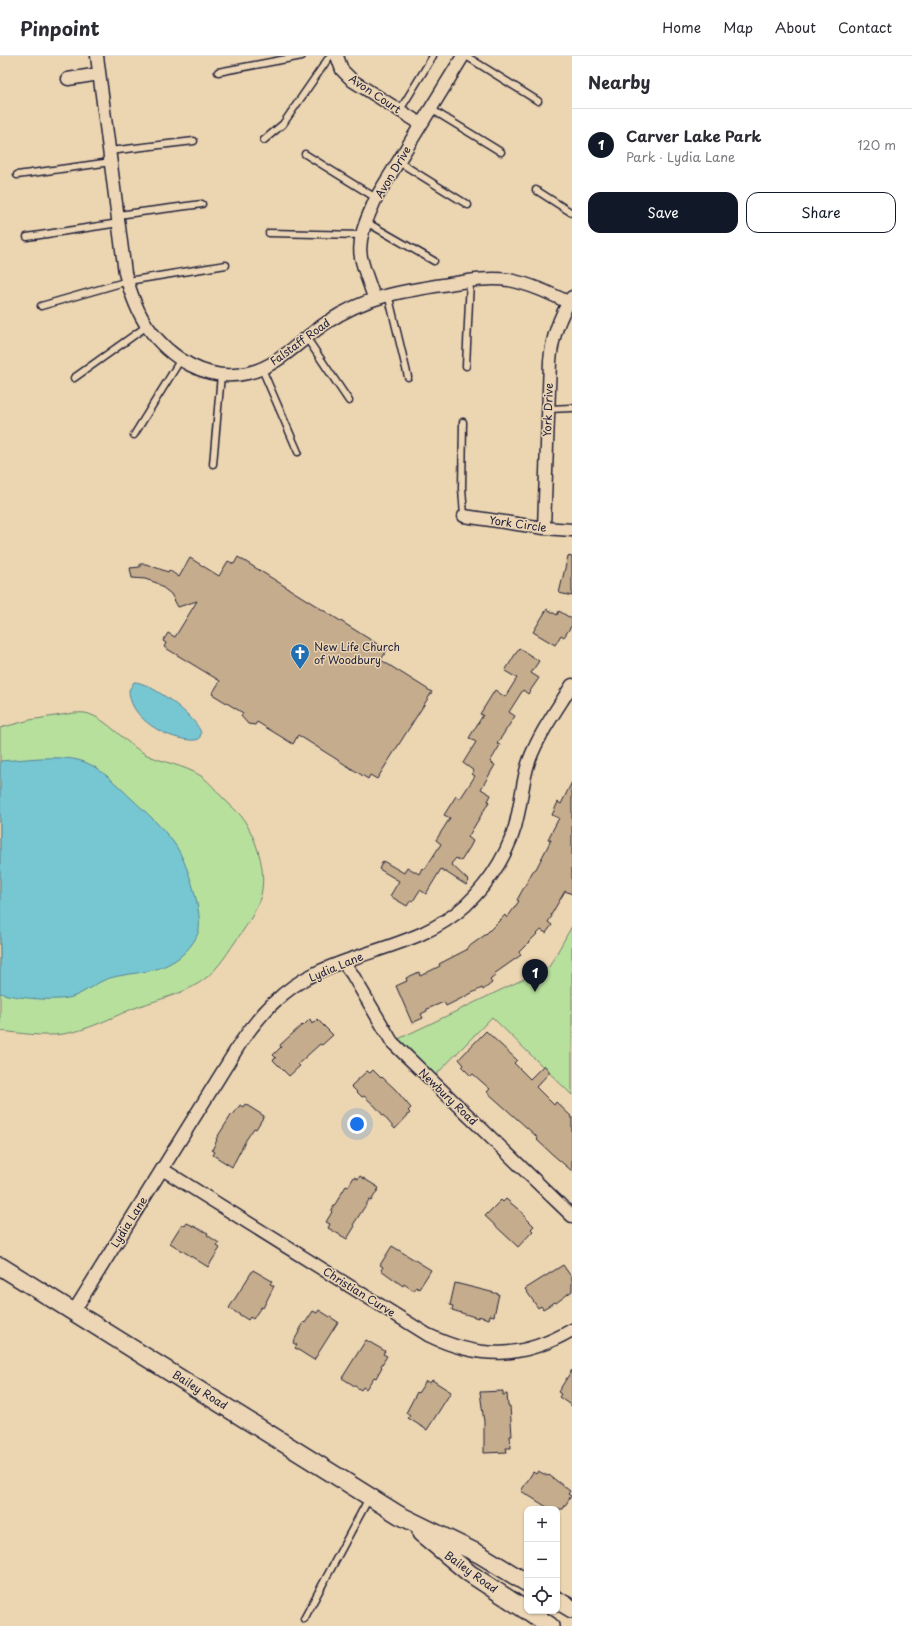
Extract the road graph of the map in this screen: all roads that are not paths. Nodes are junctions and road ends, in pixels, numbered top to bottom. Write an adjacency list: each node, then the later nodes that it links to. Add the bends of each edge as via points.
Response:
1 (97, 56): 8 (street, Falstaff Road)
2 (302, 56): 7 (lane)
3 (330, 56): 14 (lane, via 283,124)
4 (337, 56): 12 (street, Avon Court, via 342,70 353,81)
5 (433, 56): 12 (lane)
6 (465, 56): 10 (lane); 11 (street, Avon Drive)
7 (218, 72)
8 (99, 74): 9 (street); 18 (street, Falstaff Road)
9 (68, 79)
10 (538, 101)
11 (431, 109): 13 (street, Avon Drive); 16 (lane)
12 (400, 110): 13 (street, Avon Court)
13 (421, 124): 19 (street, Avon Drive)
14 (264, 140)
15 (194, 141): 18 (lane)
16 (501, 152)
17 (305, 154): 22 (lane)
18 (110, 157): 20 (lane); 26 (street, Falstaff Road)
19 (399, 162): 22 (street, Avon Drive); 24 (lane)
20 (18, 175)
21 (536, 190): 25 (lane)
22 (376, 198): 27 (street, Avon Drive)
23 (202, 204): 26 (lane)
24 (468, 205)
25 (572, 213)
26 (118, 219): 30 (lane); 34 (street, Falstaff Road)
27 (366, 222): 29 (street, Avon Drive); 31 (lane)
28 (269, 233): 29 (lane)
29 (362, 235): 36 (street, Avon Drive, via 361,255)
30 (27, 237)
31 (434, 261)
32 (226, 265): 34 (lane)
33 (470, 280): 35 (street, Falstaff Road); 37 (street, Falstaff Road, via 508,280); 42 (lane)
34 (128, 281): 38 (lane); 39 (street, Falstaff Road, via 132,297)
35 (388, 294): 36 (street, Falstaff Road); 45 (lane)
36 (374, 298): 40 (street, Falstaff Road, via 342,313)
37 (570, 299): 49 (street, York Drive, via 552,342)
38 (41, 306)
39 (147, 326): 41 (street, Falstaff Road, via 168,350); 46 (lane)
40 (306, 338): 43 (street, Falstaff Road, via 280,359); 47 (lane)
41 (181, 359): 44 (street, Falstaff Road, via 193,367); 51 (lane)
42 (466, 366)
43 (262, 369): 44 (street, Falstaff Road); 52 (lane)
44 (221, 375): 53 (lane)
45 (408, 377)
46 (74, 378)
47 (349, 401)
48 (572, 408): 49 (lane)
49 (548, 409): 55 (street, York Drive)
50 (462, 422): 54 (lane)
51 (134, 435)
52 (298, 452)
53 (213, 464)
54 (464, 516): 55 (street, York Circle)
55 (544, 528): 56 (street, York Circle)
56 (572, 530)
57 (572, 685): 58 (street, Lydia Lane, via 531,754 512,835 498,865 482,888 462,908 427,932)
58 (343, 962): 59 (street, Lydia Lane, via 295,985 265,1011 241,1042); 60 (street, Newbury Road, via 392,1042)
59 (162, 1169): 62 (street, Lydia Lane); 63 (street, Christian Curve, via 445,1344 477,1352 522,1351 553,1341)
60 (572, 1216)
61 (0, 1266): 62 (main road, Bailey Road)
62 (74, 1312): 64 (main road, Bailey Road)
63 (572, 1330)
64 (370, 1497): 65 (main road, Bailey Road); 71 (lane)
65 (399, 1515): 66 (main road, Bailey Road, via 480,1554); 68 (main road, Bailey Road, via 469,1573)
66 (524, 1580)
67 (560, 1602): 69 (main road)
68 (524, 1609)
69 (572, 1609)
70 (532, 1614): 72 (main road, Bailey Road)
71 (304, 1619)
72 (550, 1626)

